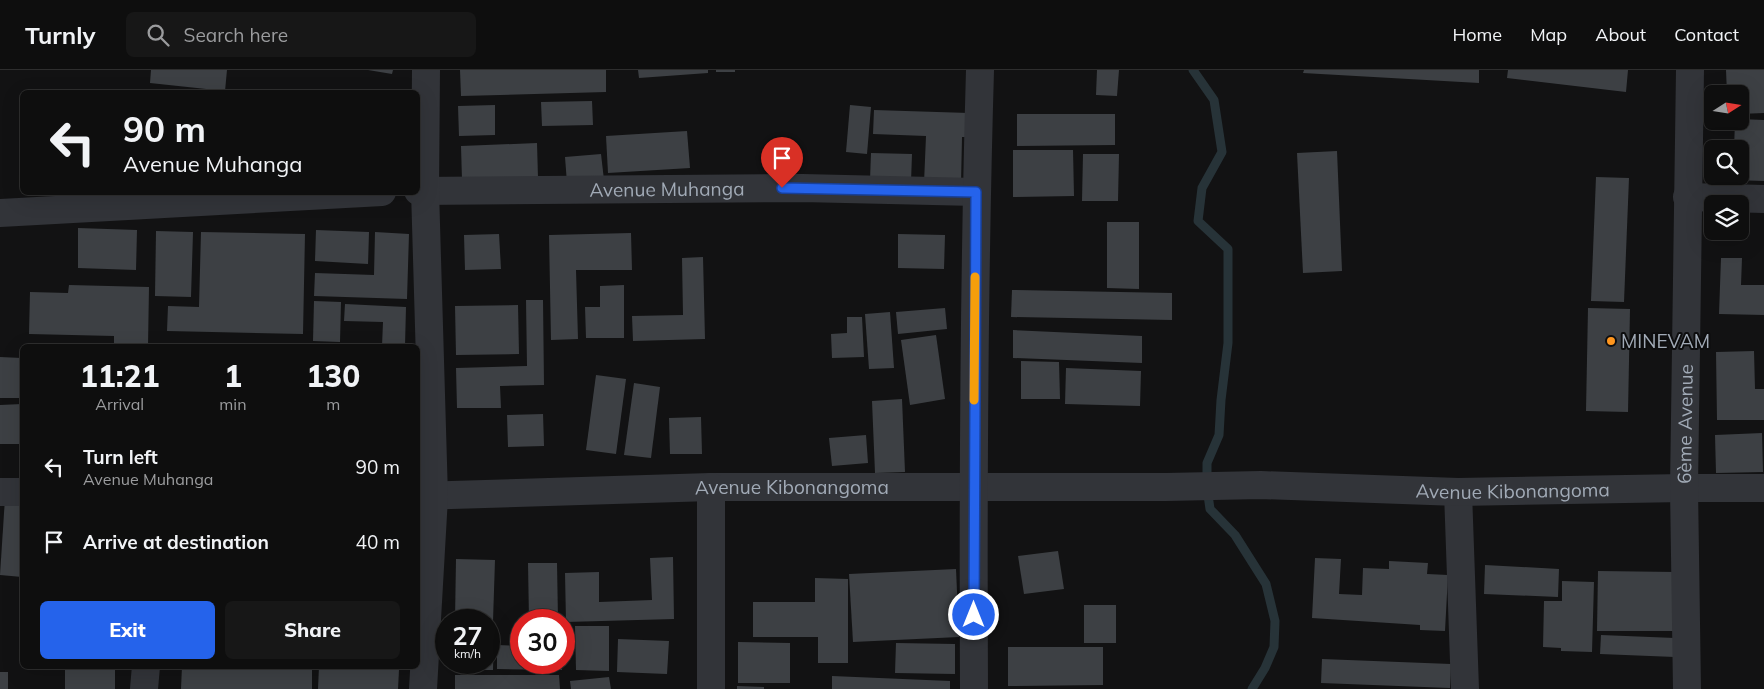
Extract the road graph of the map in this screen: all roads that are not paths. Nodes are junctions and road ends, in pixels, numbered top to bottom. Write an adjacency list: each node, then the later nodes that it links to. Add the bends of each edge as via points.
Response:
1 (426, 70): 4 (street)
2 (980, 70): 5 (street)
3 (1690, 70): 7 (street, 6ème Avenue)
4 (421, 190): 5 (street, Avenue Muhanga, via 802,188); 17 (street)
5 (976, 192): 10 (street)
6 (327, 195): 9 (street)
7 (1687, 198): 8 (street); 12 (street, 6ème Avenue)
8 (1764, 199)
9 (0, 213)
10 (973, 486): 11 (street, Avenue Kibonangoma); 16 (street, Avenue Kibonangoma, via 1261,485); 22 (street)
11 (712, 487): 17 (street, Avenue Kibonangoma); 21 (street)
12 (1684, 488): 13 (street, Avenue Kibonangoma); 16 (street, Avenue Kibonangoma); 24 (street, 6ème Avenue)
13 (1764, 488)
14 (0, 492): 15 (street)
15 (20, 492)
16 (1458, 492): 23 (street)
17 (426, 497): 20 (street)
18 (146, 669): 19 (street)
19 (144, 689)
20 (423, 689)
21 (711, 689)
22 (974, 689)
23 (1465, 689)
24 (1687, 689)

